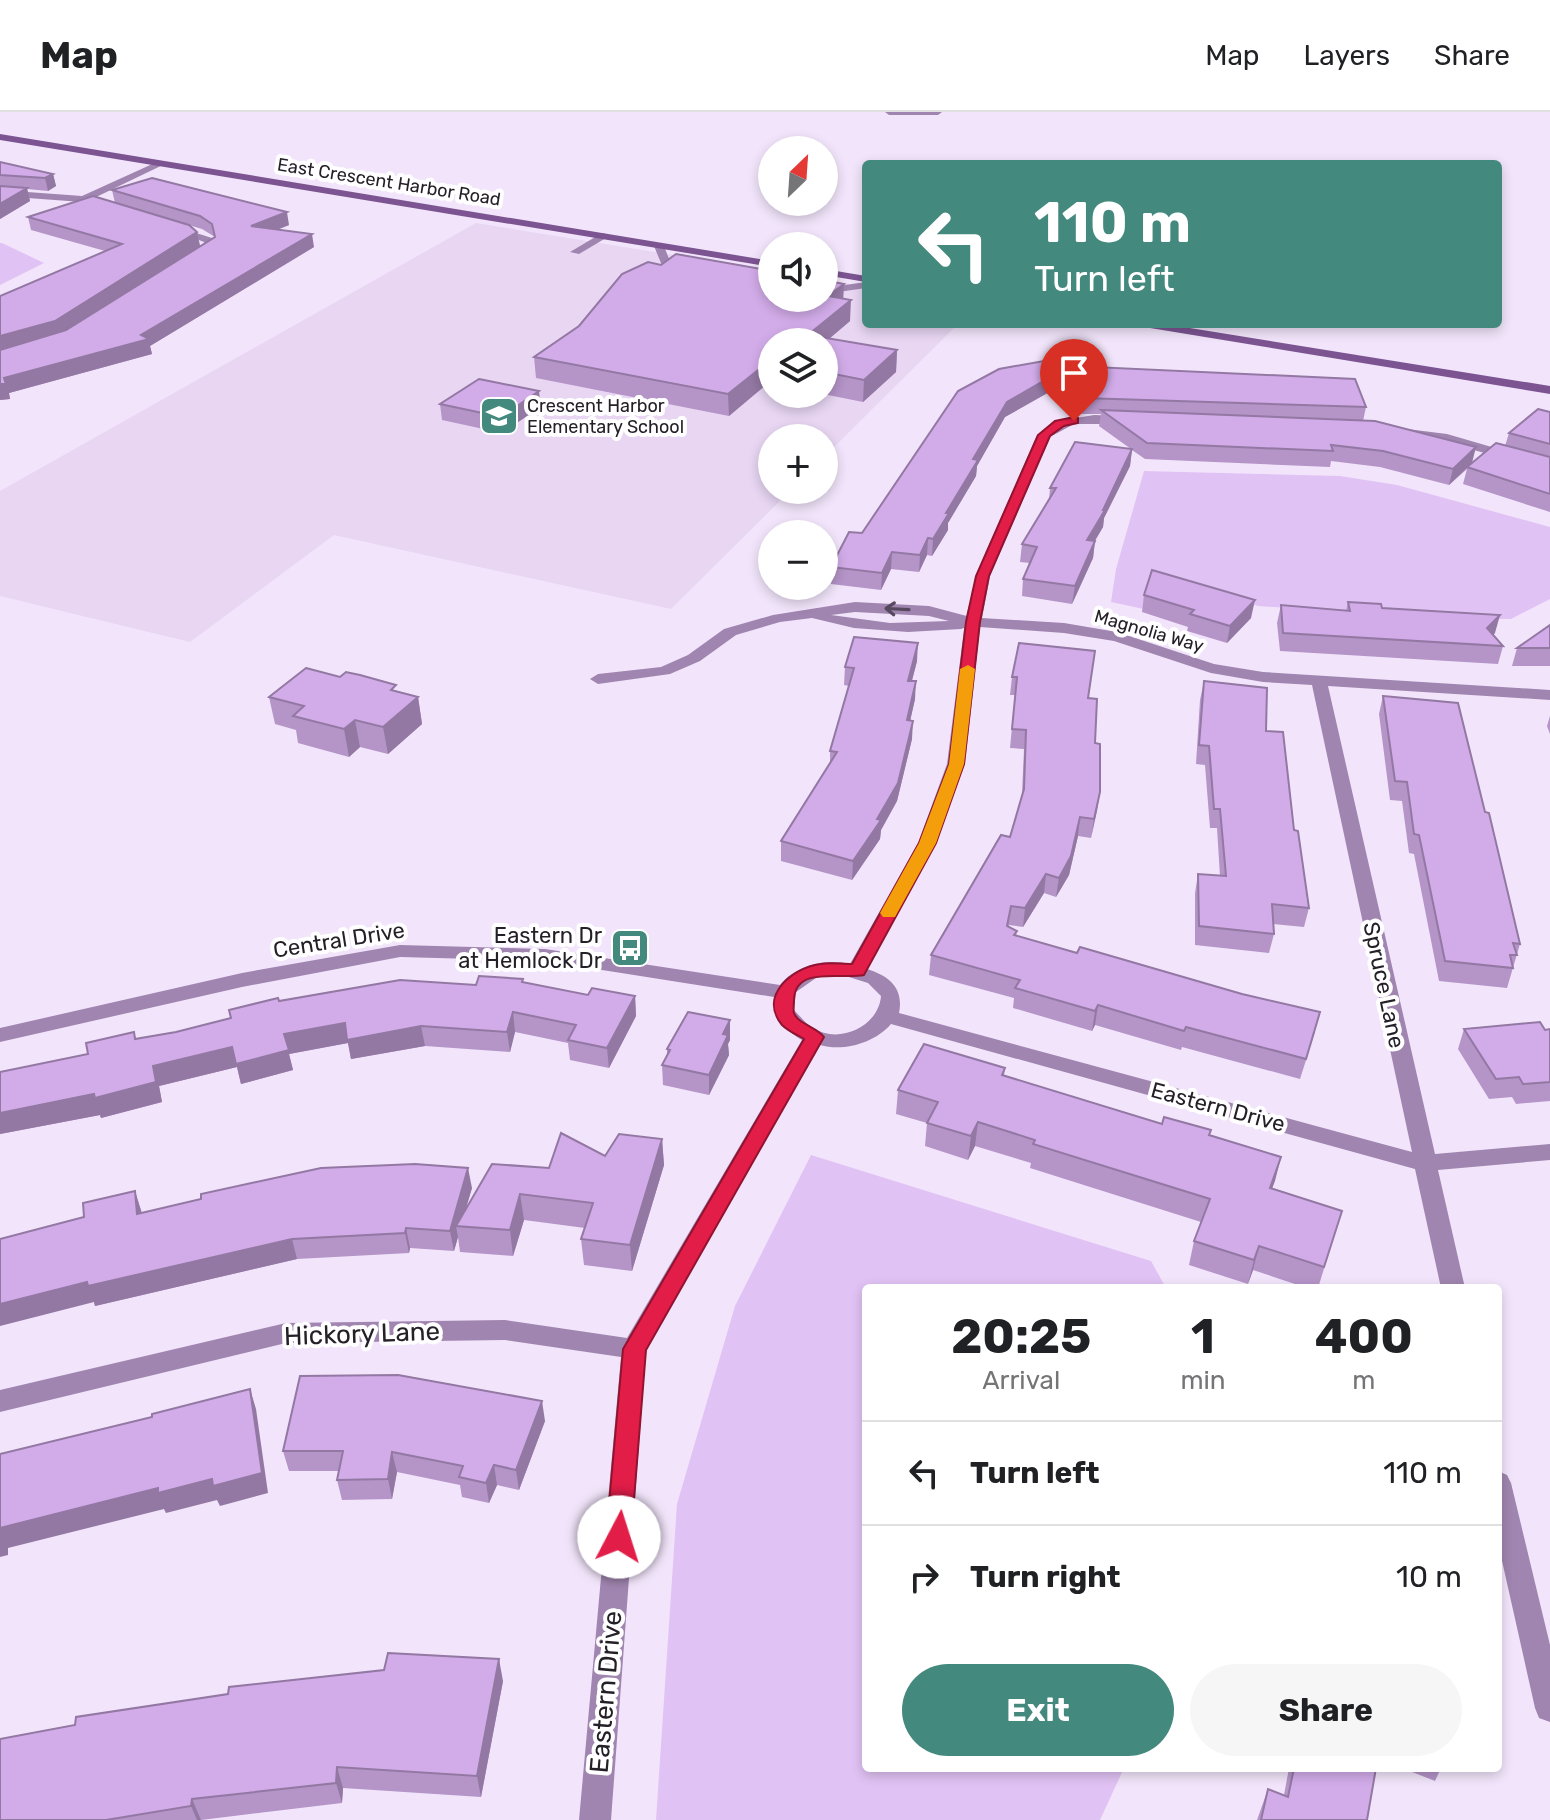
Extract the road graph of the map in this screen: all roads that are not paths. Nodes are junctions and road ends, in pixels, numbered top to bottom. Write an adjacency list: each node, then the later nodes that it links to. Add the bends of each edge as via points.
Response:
1 (889, 112): 2 (street)
2 (932, 113)
3 (0, 137): 4 (street, East Crescent Harbor Road)
4 (162, 163): 6 (street); 9 (street, East Crescent Harbor Road)
5 (0, 193): 6 (street)
6 (83, 199): 7 (street)
7 (128, 213)
8 (158, 222): 13 (street, via 208,240 207,252)
9 (602, 236): 10 (street, East Crescent Harbor Road); 11 (street)
10 (659, 246): 12 (street, East Crescent Harbor Road); 14 (street, via 667,266)
11 (575, 252)
12 (758, 262)
13 (181, 268)
14 (697, 271)
15 (838, 275): 16 (street)
16 (862, 281)
17 (862, 283): 18 (street)
18 (838, 288)
19 (1169, 328): 20 (street)
20 (1550, 390)
21 (1141, 420): 24 (street, via 1074,421 1044,435 983,576)
22 (1371, 429): 23 (street, via 1447,438)
23 (1550, 468)
24 (973, 622): 25 (street, Magnolia Way, via 929,629 849,625 811,615 778,618 730,632 694,658 664,671); 26 (street, Magnolia Way, via 1077,630 1117,637 1211,668); 28 (street, via 956,764 927,843)
25 (598, 679)
26 (1319, 680): 27 (street, Magnolia Way); 34 (street, Spruce Lane)
27 (1550, 695)
28 (857, 970): 29 (street, via 814,971 793,981); 30 (street, via 883,984 893,1006)
29 (785, 992): 31 (street, Central Drive, via 545,955 400,951 242,980); 32 (street, via 784,1012 790,1022)
30 (890, 1017): 32 (street, via 868,1035); 34 (street, Eastern Drive)
31 (0, 1035)
32 (814, 1037): 36 (street, Eastern Drive)
33 (1550, 1152): 34 (street, Eastern Drive)
34 (1423, 1163): 35 (street, Spruce Lane)
35 (1452, 1284)
36 (634, 1349): 37 (street, Hickory Lane, via 505,1330 286,1333); 40 (street, Eastern Drive)
37 (0, 1401)
38 (1502, 1500): 39 (street)
39 (1550, 1708)
40 (595, 1820)

